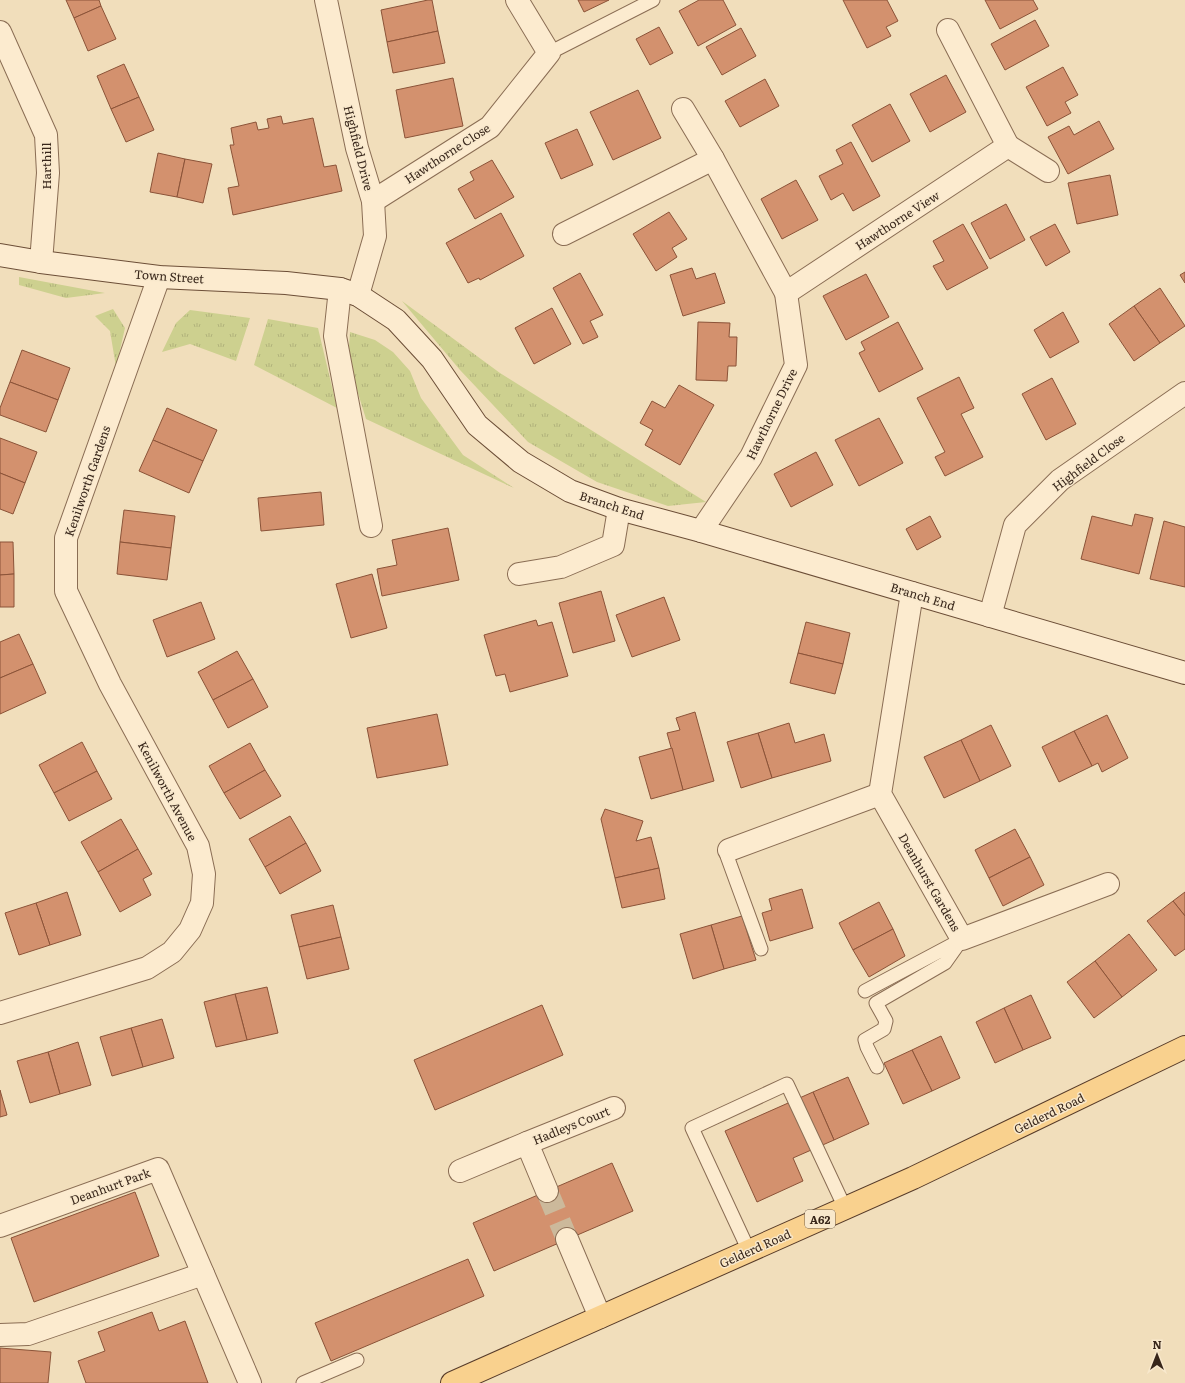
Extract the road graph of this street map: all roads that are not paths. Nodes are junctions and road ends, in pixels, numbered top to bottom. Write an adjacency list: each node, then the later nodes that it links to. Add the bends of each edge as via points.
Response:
1 (326, 0): 11 (street, Highfield Drive, via 357,148)
2 (517, 0): 6 (street)
3 (653, 0): 6 (lane)
4 (948, 30): 8 (street)
5 (0, 32): 14 (street, Harthill, via 46,135 48,173)
6 (550, 53): 11 (street, Hawthorne Close, via 490,127)
7 (683, 109): 9 (street, Hawthorne Drive)
8 (1008, 146): 10 (street); 17 (street, Hawthorne View)
9 (714, 159): 12 (street); 17 (street, Hawthorne Drive)
10 (1048, 171)
11 (373, 201): 16 (street, Highfield Drive, via 375,236)
12 (564, 234)
13 (0, 255): 14 (street, Town Street)
14 (41, 262): 15 (street, Town Street)
15 (159, 277): 16 (street, Town Street, via 286,283); 26 (street, Kenilworth Gardens, via 66,538 66,591)
16 (349, 292): 19 (street, Branch End, via 396,320 432,359 477,426 521,462 570,491); 20 (street, via 335,336)
17 (786, 293): 21 (street, Hawthorne Drive, via 796,365 751,457)
18 (1185, 393): 24 (street, Highfield Close, via 1060,480 1015,525)
19 (619, 509): 21 (street, Branch End); 22 (street, via 612,545 561,567)
20 (371, 526)
21 (701, 531): 23 (street, Branch End)
22 (519, 574)
23 (912, 592): 24 (street, Branch End); 27 (street)
24 (990, 616): 25 (street, Branch End)
25 (1185, 672)
26 (110, 684): 33 (street, Kenilworth Avenue, via 198,846 204,874 202,903 190,930 172,952 147,968)
27 (880, 794): 28 (street); 30 (street, Deanhurst Gardens)
28 (729, 850): 31 (lane, via 727,856)
29 (1108, 884): 30 (street, Deanhurst Gardens)
30 (962, 939): 32 (lane); 35 (lane, via 945,963 876,1003 886,1021 884,1029 865,1040)
31 (761, 949)
32 (865, 991)
33 (0, 1013)
34 (1185, 1047): 40 (main road, Gelderd Road / A62, via 920,1175)
35 (877, 1067)
36 (614, 1108): 37 (street, Hadleys Court)
37 (527, 1143): 38 (street, Hadleys Court); 39 (street, Hadleys Court)
38 (460, 1172)
39 (547, 1191)
40 (844, 1208): 43 (main road, Gelderd Road / A62); 43 (lane, via 787,1084 692,1128)
41 (0, 1226): 44 (street, Deanhurt Park, via 158,1169)
42 (567, 1239): 45 (street)
43 (749, 1251): 45 (main road, Gelderd Road / A62)
44 (203, 1274): 46 (street, via 28,1334); 48 (street, Deanhurt Park)
45 (600, 1317): 50 (main road, Gelderd Road / A62)
46 (0, 1335)
47 (357, 1360): 49 (lane)
48 (250, 1383)
49 (303, 1383)
50 (452, 1383)

